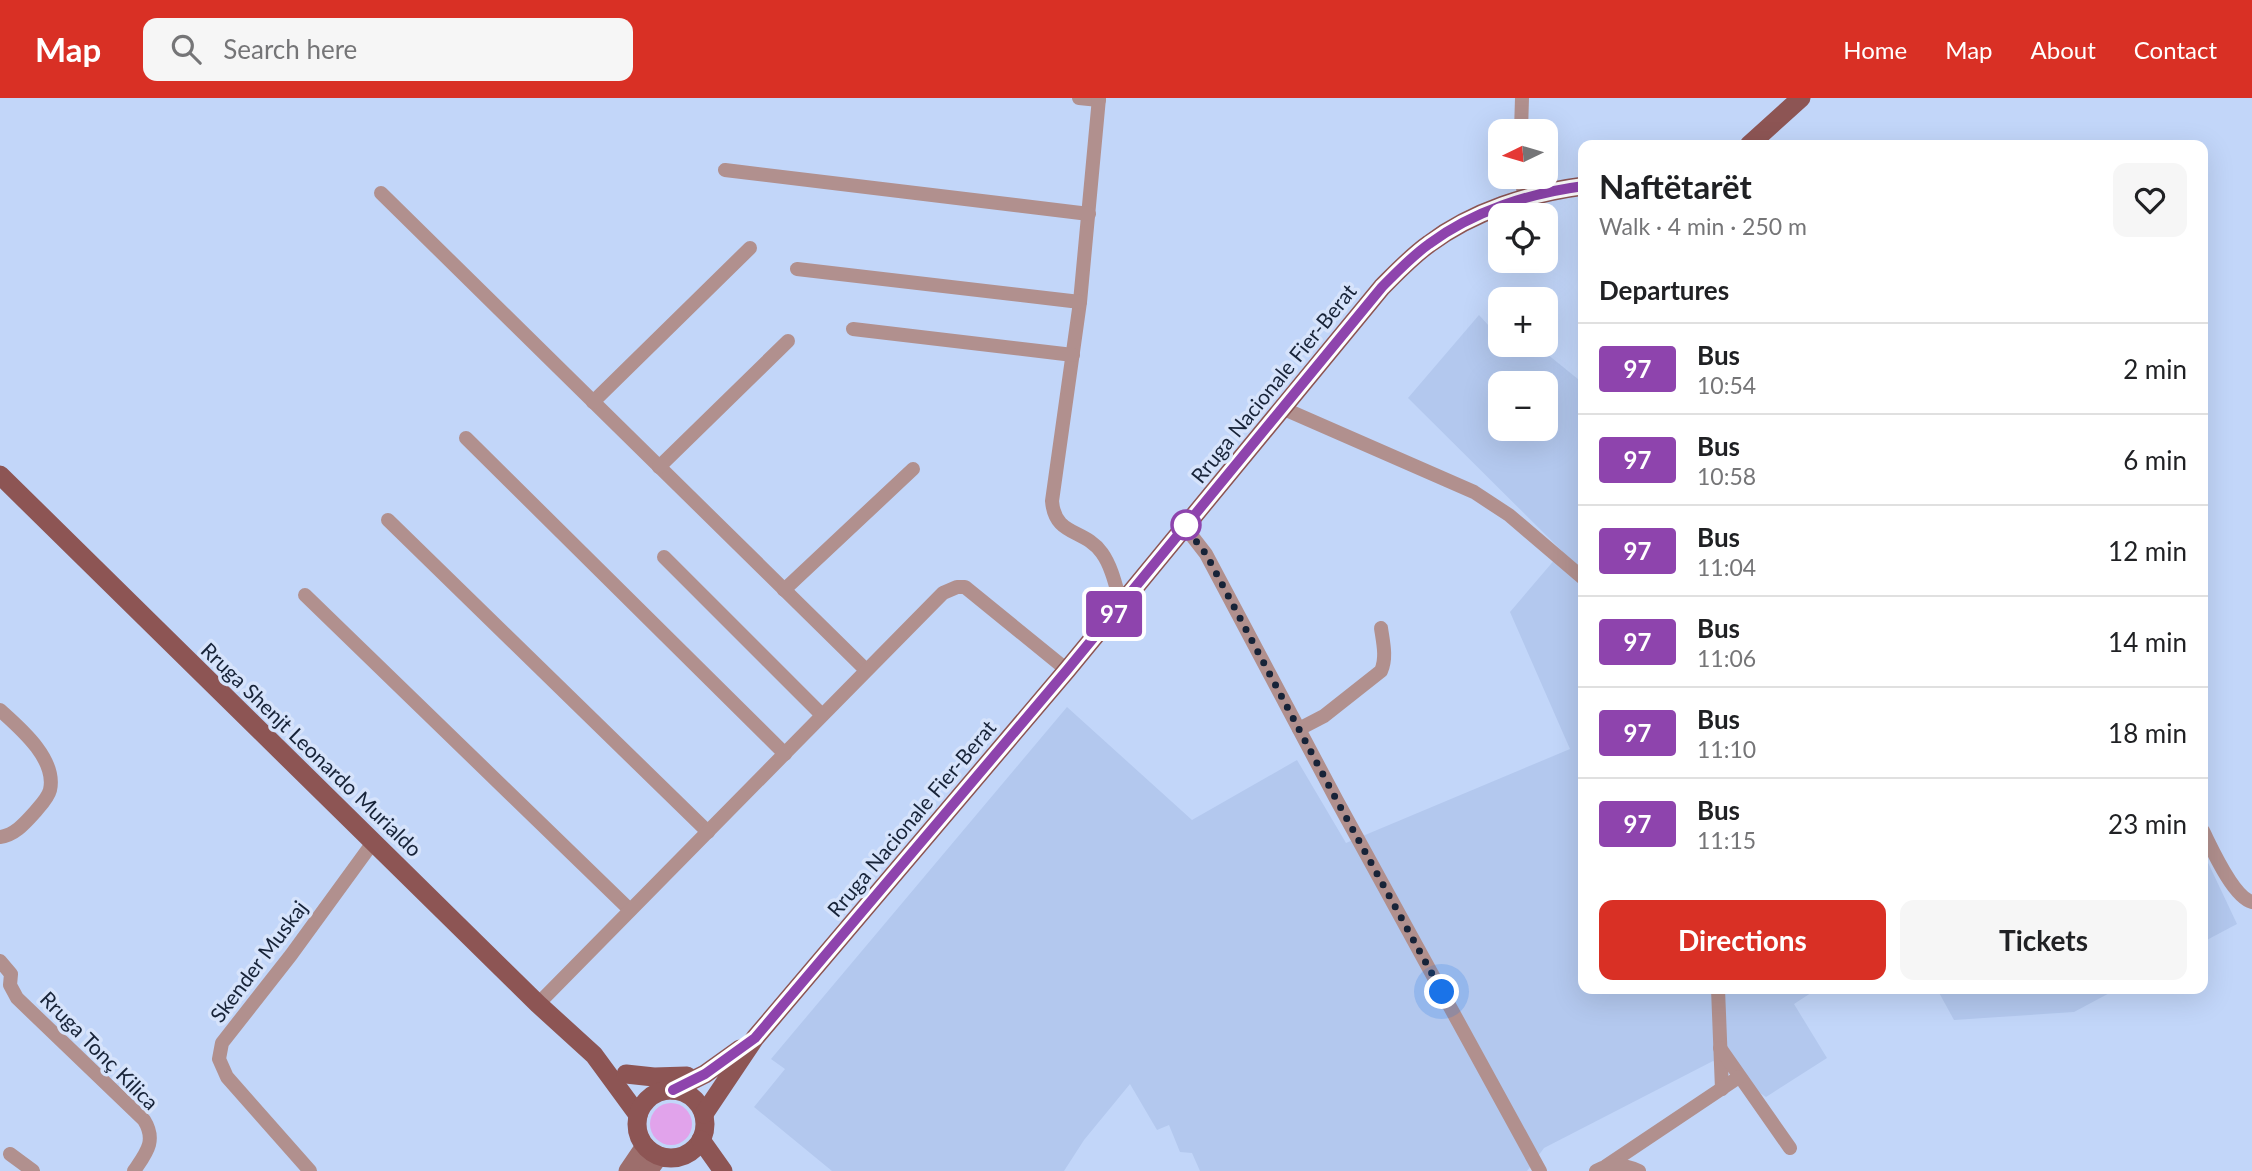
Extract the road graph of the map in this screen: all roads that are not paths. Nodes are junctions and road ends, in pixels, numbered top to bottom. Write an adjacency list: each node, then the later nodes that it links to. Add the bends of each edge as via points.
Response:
1 (1079, 98): 4 (street)
2 (1522, 98): 5 (street)
3 (1801, 98): 6 (main road)
4 (1099, 99): 12 (street)
5 (1521, 119)
6 (1755, 140)
7 (725, 170): 12 (street)
8 (1578, 187): 11 (main road, Rruga Nacionale Fier-Berat)
9 (1523, 189): 11 (street)
10 (381, 193): 19 (street)
11 (1525, 199): 20 (main road, Rruga Nacionale Fier-Berat, via 1457,226 1416,254 1369,302)
12 (1089, 214): 15 (street)
13 (750, 248): 19 (street)
14 (797, 269): 15 (street)
15 (1080, 302): 18 (street)
16 (853, 329): 18 (street)
17 (788, 341): 22 (street)
18 (1073, 355): 31 (street, via 1053,513 1057,522 1102,554)
19 (593, 402): 22 (street)
20 (1282, 408): 26 (main road, Rruga Nacionale Fier-Berat); 28 (street, via 1474,492 1509,515)
21 (466, 438): 38 (street)
22 (659, 467): 29 (street)
23 (913, 470): 29 (street)
24 (0, 475): 42 (main road, Rruga Shenjt Leonardo Murialdo)
25 (388, 520): 39 (street)
26 (1182, 529): 31 (main road, Rruga Nacionale Fier-Berat); 37 (street, via 1206,554)
27 (664, 557): 36 (street)
28 (1578, 574)
29 (784, 590): 33 (street)
30 (305, 595): 44 (street)
31 (1121, 604): 34 (main road, Rruga Nacionale Fier-Berat)
32 (1381, 628): 37 (street, via 1381,671 1324,716)
33 (866, 670): 34 (street, via 932,603 957,586 971,591); 36 (street)
34 (1067, 670): 49 (main road, Rruga Nacionale Fier-Berat)
35 (0, 710): 40 (street, via 39,749 51,788 22,826)
36 (822, 715): 38 (street)
37 (1299, 729): 71 (street)
38 (785, 754): 39 (street)
39 (708, 832): 44 (street)
40 (0, 837)
41 (2208, 840): 43 (street, via 2235,889)
42 (374, 841): 48 (main road, Rruga Shenjt Leonardo Murialdo); 67 (street, Skender Muskaj, via 219,1051 227,1077)
43 (2252, 902)
44 (630, 910): 48 (street)
45 (0, 961): 46 (street, Rruga Tonç Kilica, via 11,974)
46 (5, 989): 66 (street, Rruga Tonç Kilica, via 144,1120 151,1139)
47 (1718, 994): 50 (street)
48 (538, 1004): 51 (main road, Rruga Shenjt Leonardo Murialdo)
49 (755, 1038): 53 (main road, Rruga Nacionale Fier-Berat); 57 (main road, Rruga Nacionale Fier-Berat)
50 (1720, 1048): 54 (street); 55 (street)
51 (594, 1055): 52 (main road, Rruga Shenjt Leonardo Murialdo); 58 (main road, Rruga Shenjt Leonardo Murialdo)
52 (626, 1074): 53 (main road); 56 (main road, Rruga Shenjt Leonardo Murialdo)
53 (705, 1074): 56 (main road, Rruga Nacionale Fier-Berat)
54 (1740, 1076): 55 (street); 60 (street)
55 (1722, 1089): 64 (street)
56 (667, 1091): 57 (main road, via 692,1097); 58 (main road, via 647,1100)
57 (704, 1114): 59 (main road)
58 (639, 1115): 63 (main road, via 638,1129)
59 (701, 1140): 62 (main road); 70 (main road)
60 (1790, 1148)
61 (10, 1154): 65 (street)
62 (680, 1157): 63 (main road); 69 (main road)
63 (651, 1158): 68 (main road)
64 (1601, 1168): 72 (street, via 1621,1164)
65 (33, 1171)
66 (134, 1171)
67 (310, 1171)
68 (628, 1171)
69 (694, 1171)
70 (723, 1171)
71 (1540, 1171)
72 (1639, 1171)

